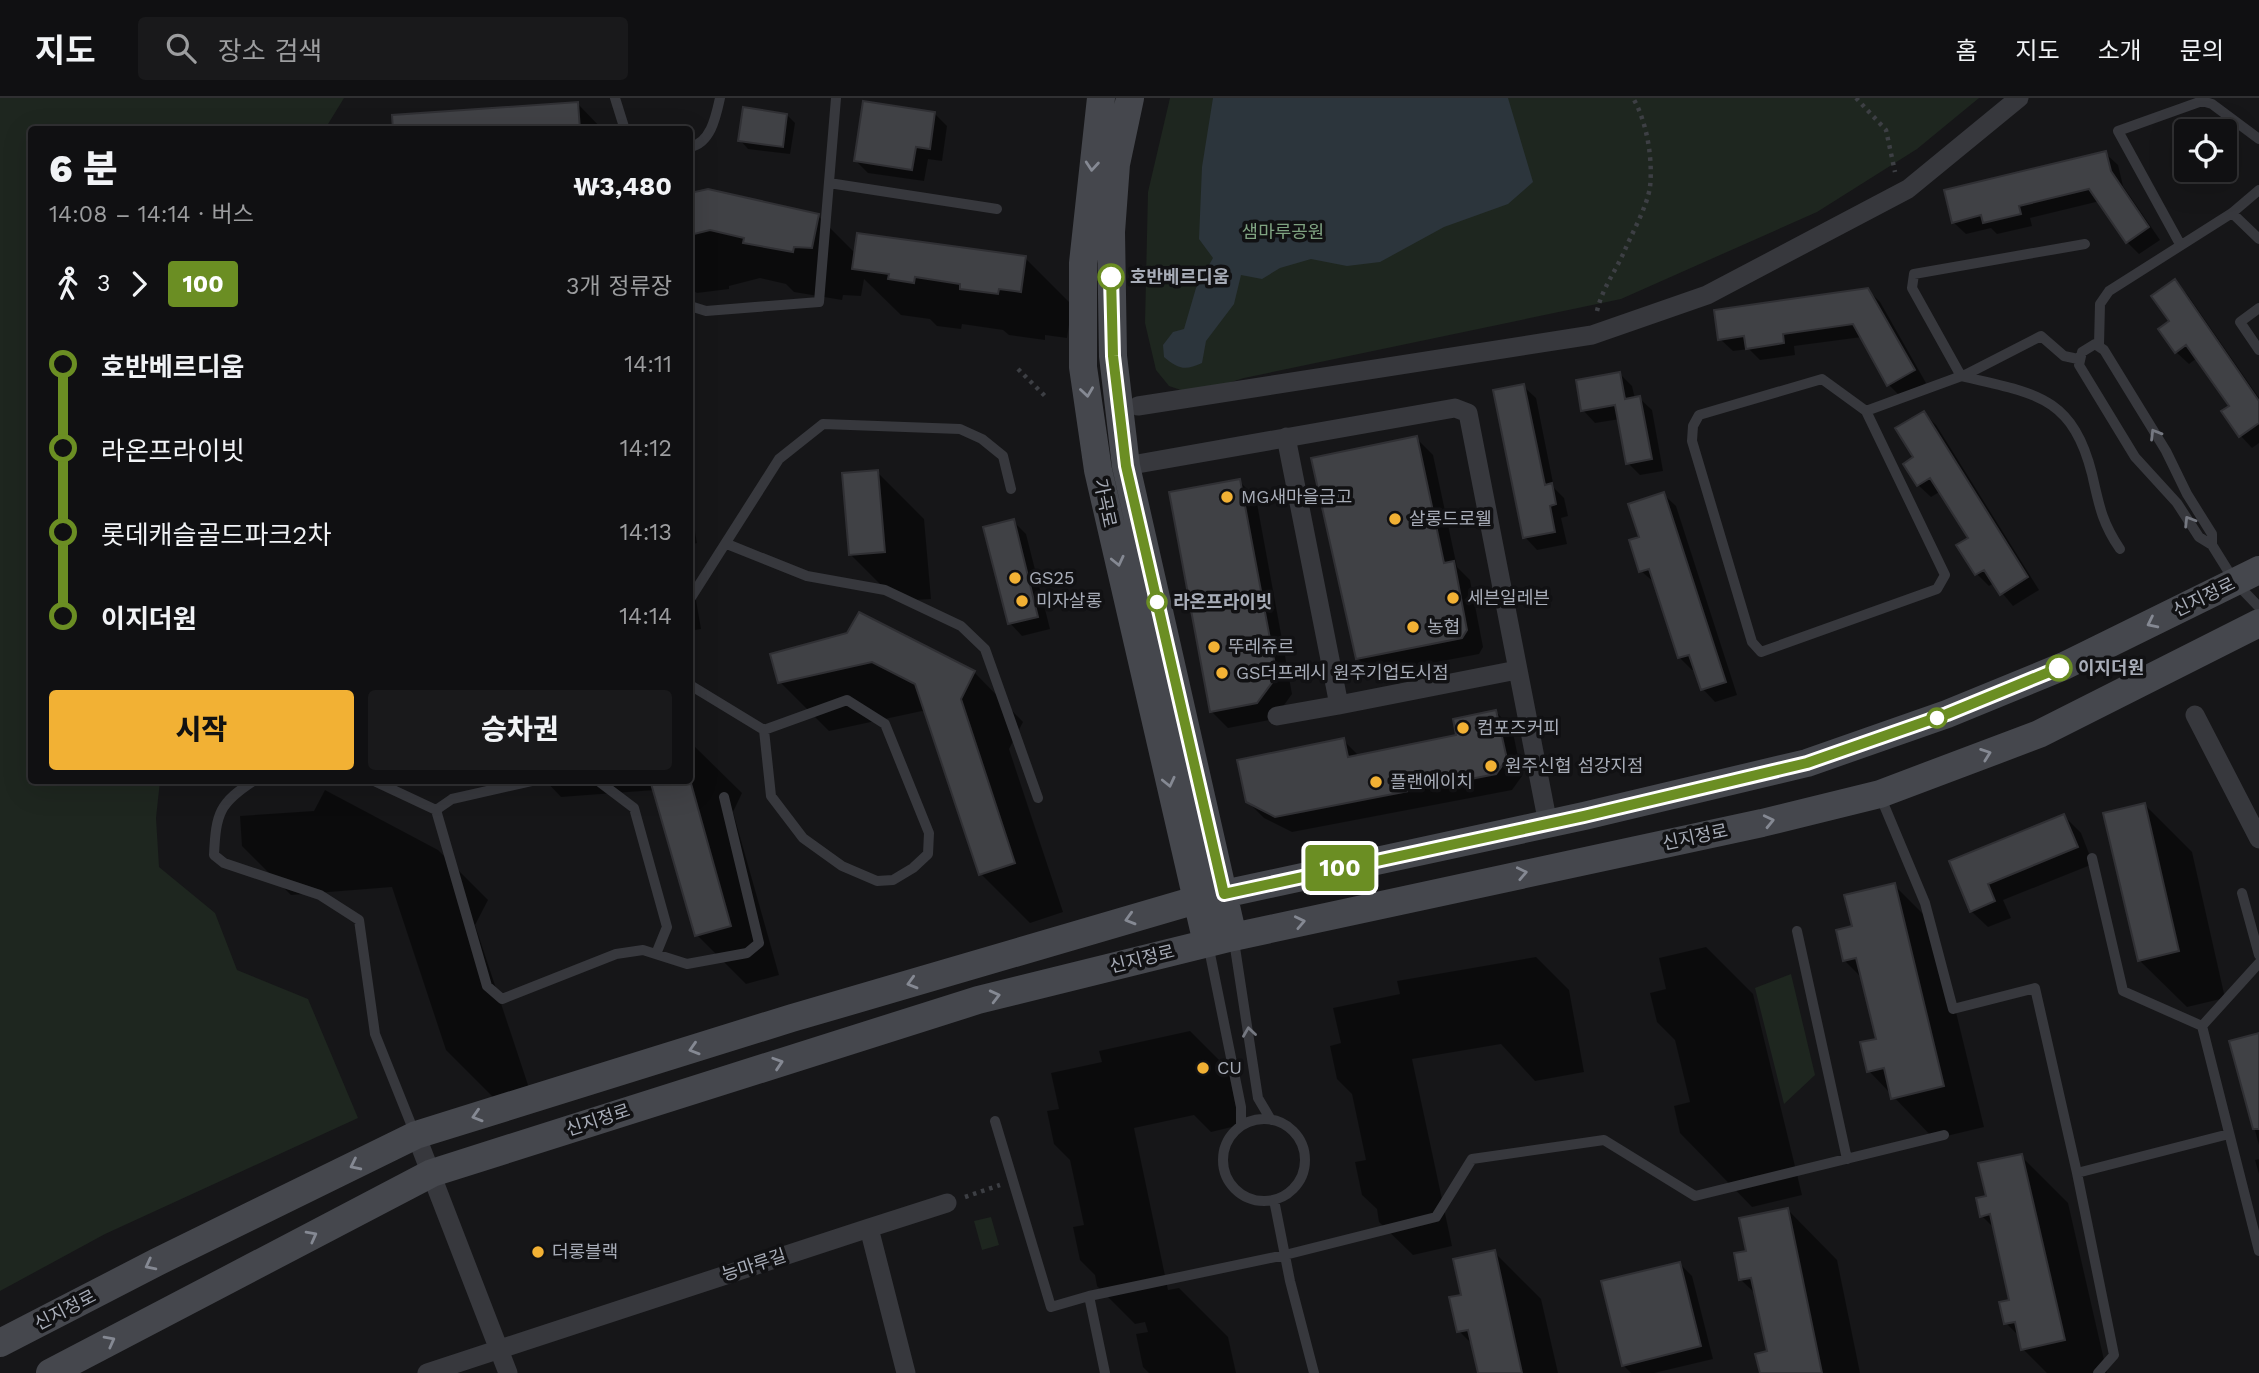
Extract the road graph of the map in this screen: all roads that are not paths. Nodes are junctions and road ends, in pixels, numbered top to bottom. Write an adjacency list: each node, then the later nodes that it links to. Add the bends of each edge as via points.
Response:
1 (615, 98): 7 (lane)
2 (720, 98): 9 (lane, via 709,132)
3 (836, 98): 10 (lane)
4 (1101, 98): 27 (street, 가곡로, one-way to 27, via 1083,262 1083,367)
5 (1130, 98): 26 (street, 가곡로, via 1116,164 1111,232 1113,356)
6 (2019, 98): 23 (street, via 1900,194 1707,295 1592,335)
7 (624, 126)
8 (2259, 139): 16 (lane, via 2202,101 2118,131)
9 (693, 146)
10 (829, 183): 12 (lane); 17 (lane, via 820,302 706,311)
11 (2259, 190): 13 (lane)
12 (997, 209)
13 (2232, 213): 14 (lane); 16 (lane)
14 (2259, 239)
15 (2085, 244): 22 (lane, via 1914,274 1912,288)
16 (2180, 244): 19 (lane, via 2109,291 2100,304)
17 (693, 307)
18 (2259, 308): 20 (lane, via 2240,322)
19 (2099, 345): 21 (lane, via 2082,352); 30 (lane, one-way to 19, via 2212,534 2166,451)
20 (2259, 350)
21 (2078, 359): 22 (lane, via 2064,356 2041,335); 30 (lane, one-way to 21, via 2199,537 2177,503 2135,457)
22 (1961, 376): 24 (lane); 31 (lane, via 2031,393 2062,410 2082,442 2103,525)
23 (1138, 406)
24 (1867, 411): 24 (lane, via 1822,379 1699,415 1693,426 1692,441 1752,642 1761,652 1937,589 1942,583 1945,575)
25 (1286, 437): 26 (street); 36 (street, via 1455,408 1468,413); 38 (street)
26 (1126, 466): 27 (street); 56 (street, 가곡로)
27 (1098, 470): 57 (street, 가곡로, one-way to 57)
28 (1011, 489): 29 (lane, via 1003,456 960,429 823,424 779,459)
29 (726, 544): 33 (lane); 50 (lane, via 807,576 884,590 961,626 985,649)
30 (2213, 545): 32 (lane)
31 (2120, 549)
32 (2247, 576): 34 (lane); 52 (street, 신지정로, one-way to 52, via 2064,666 1947,714 1807,763)
33 (693, 594)
34 (2259, 607)
35 (2259, 623): 48 (street, 신지정로, one-way to 35, via 2039,734)
36 (1517, 670): 38 (street); 52 (street)
37 (693, 687): 41 (lane)
38 (1339, 705): 40 (street)
39 (2194, 715): 53 (street)
40 (1277, 716)
41 (764, 730): 41 (lane, via 847,700 885,724 929,833 928,854 893,880 877,881 842,866 803,838 771,796)
42 (239, 784): 47 (lane)
43 (249, 784): 47 (lane)
44 (381, 784): 51 (lane)
45 (518, 784): 51 (lane, via 452,799)
46 (602, 784): 60 (lane, via 634,808 667,927)
47 (237, 792): 68 (lane, via 231,794 216,824 214,855 224,863 320,895 359,920 375,1034)
48 (1880, 794): 59 (street, 신지정로, one-way to 48); 72 (lane, via 1925,903 1953,1009 2035,988)
49 (724, 797): 60 (lane, via 759,943 747,953 687,964)
50 (1038, 798)
51 (436, 810): 60 (lane, via 487,986 502,999 616,954 643,950)
52 (1548, 824): 56 (street, 신지정로)
53 (2259, 839)
54 (2092, 858): 63 (lane, via 2123,991)
55 (2242, 893): 61 (lane)
56 (1224, 894): 57 (street, 신지정로); 59 (street, 가곡로)
57 (1196, 900): 59 (street, 가곡로); 68 (street, 신지정로, one-way to 68, via 792,1018)
58 (1797, 931): 70 (lane)
59 (1220, 940): 64 (lane, one-way to 59, via 1258,1098); 66 (lane); 71 (street, 신지정로, one-way to 59, via 978,1000)
60 (656, 954)
61 (2259, 955)
62 (2259, 962): 63 (lane)
63 (2202, 1026): 67 (lane)
64 (1271, 1120): 66 (lane); 73 (lane, via 1295,1134 1305,1159 1297,1185)
65 (995, 1121): 78 (lane, via 1051,1307)
66 (1241, 1126): 73 (lane, via 1232,1134 1223,1156 1228,1180 1247,1198)
67 (2229, 1134): 72 (lane); 76 (lane)
68 (416, 1135): 71 (street); 79 (street, 신지정로, one-way to 79)
69 (1944, 1135): 70 (lane)
70 (1847, 1159): 77 (lane, via 1695,1196 1605,1140 1472,1159 1436,1217)
71 (432, 1172): 80 (street); 81 (street, 신지정로, one-way to 71)
72 (2077, 1172): 87 (lane, via 2114,1355)
73 (1274, 1200): 77 (lane)
74 (947, 1203): 75 (street, 능마루길)
75 (869, 1228): 80 (street, 능마루길); 84 (street)
76 (2259, 1251)
77 (1285, 1255): 78 (lane); 86 (lane)
78 (1089, 1296): 85 (lane)
79 (0, 1343)
80 (496, 1349): 82 (street, 능마루길); 83 (street)
81 (50, 1373)
82 (427, 1373)
83 (508, 1373)
84 (906, 1373)
85 (1105, 1373)
86 (1314, 1373)
87 (2098, 1373)

